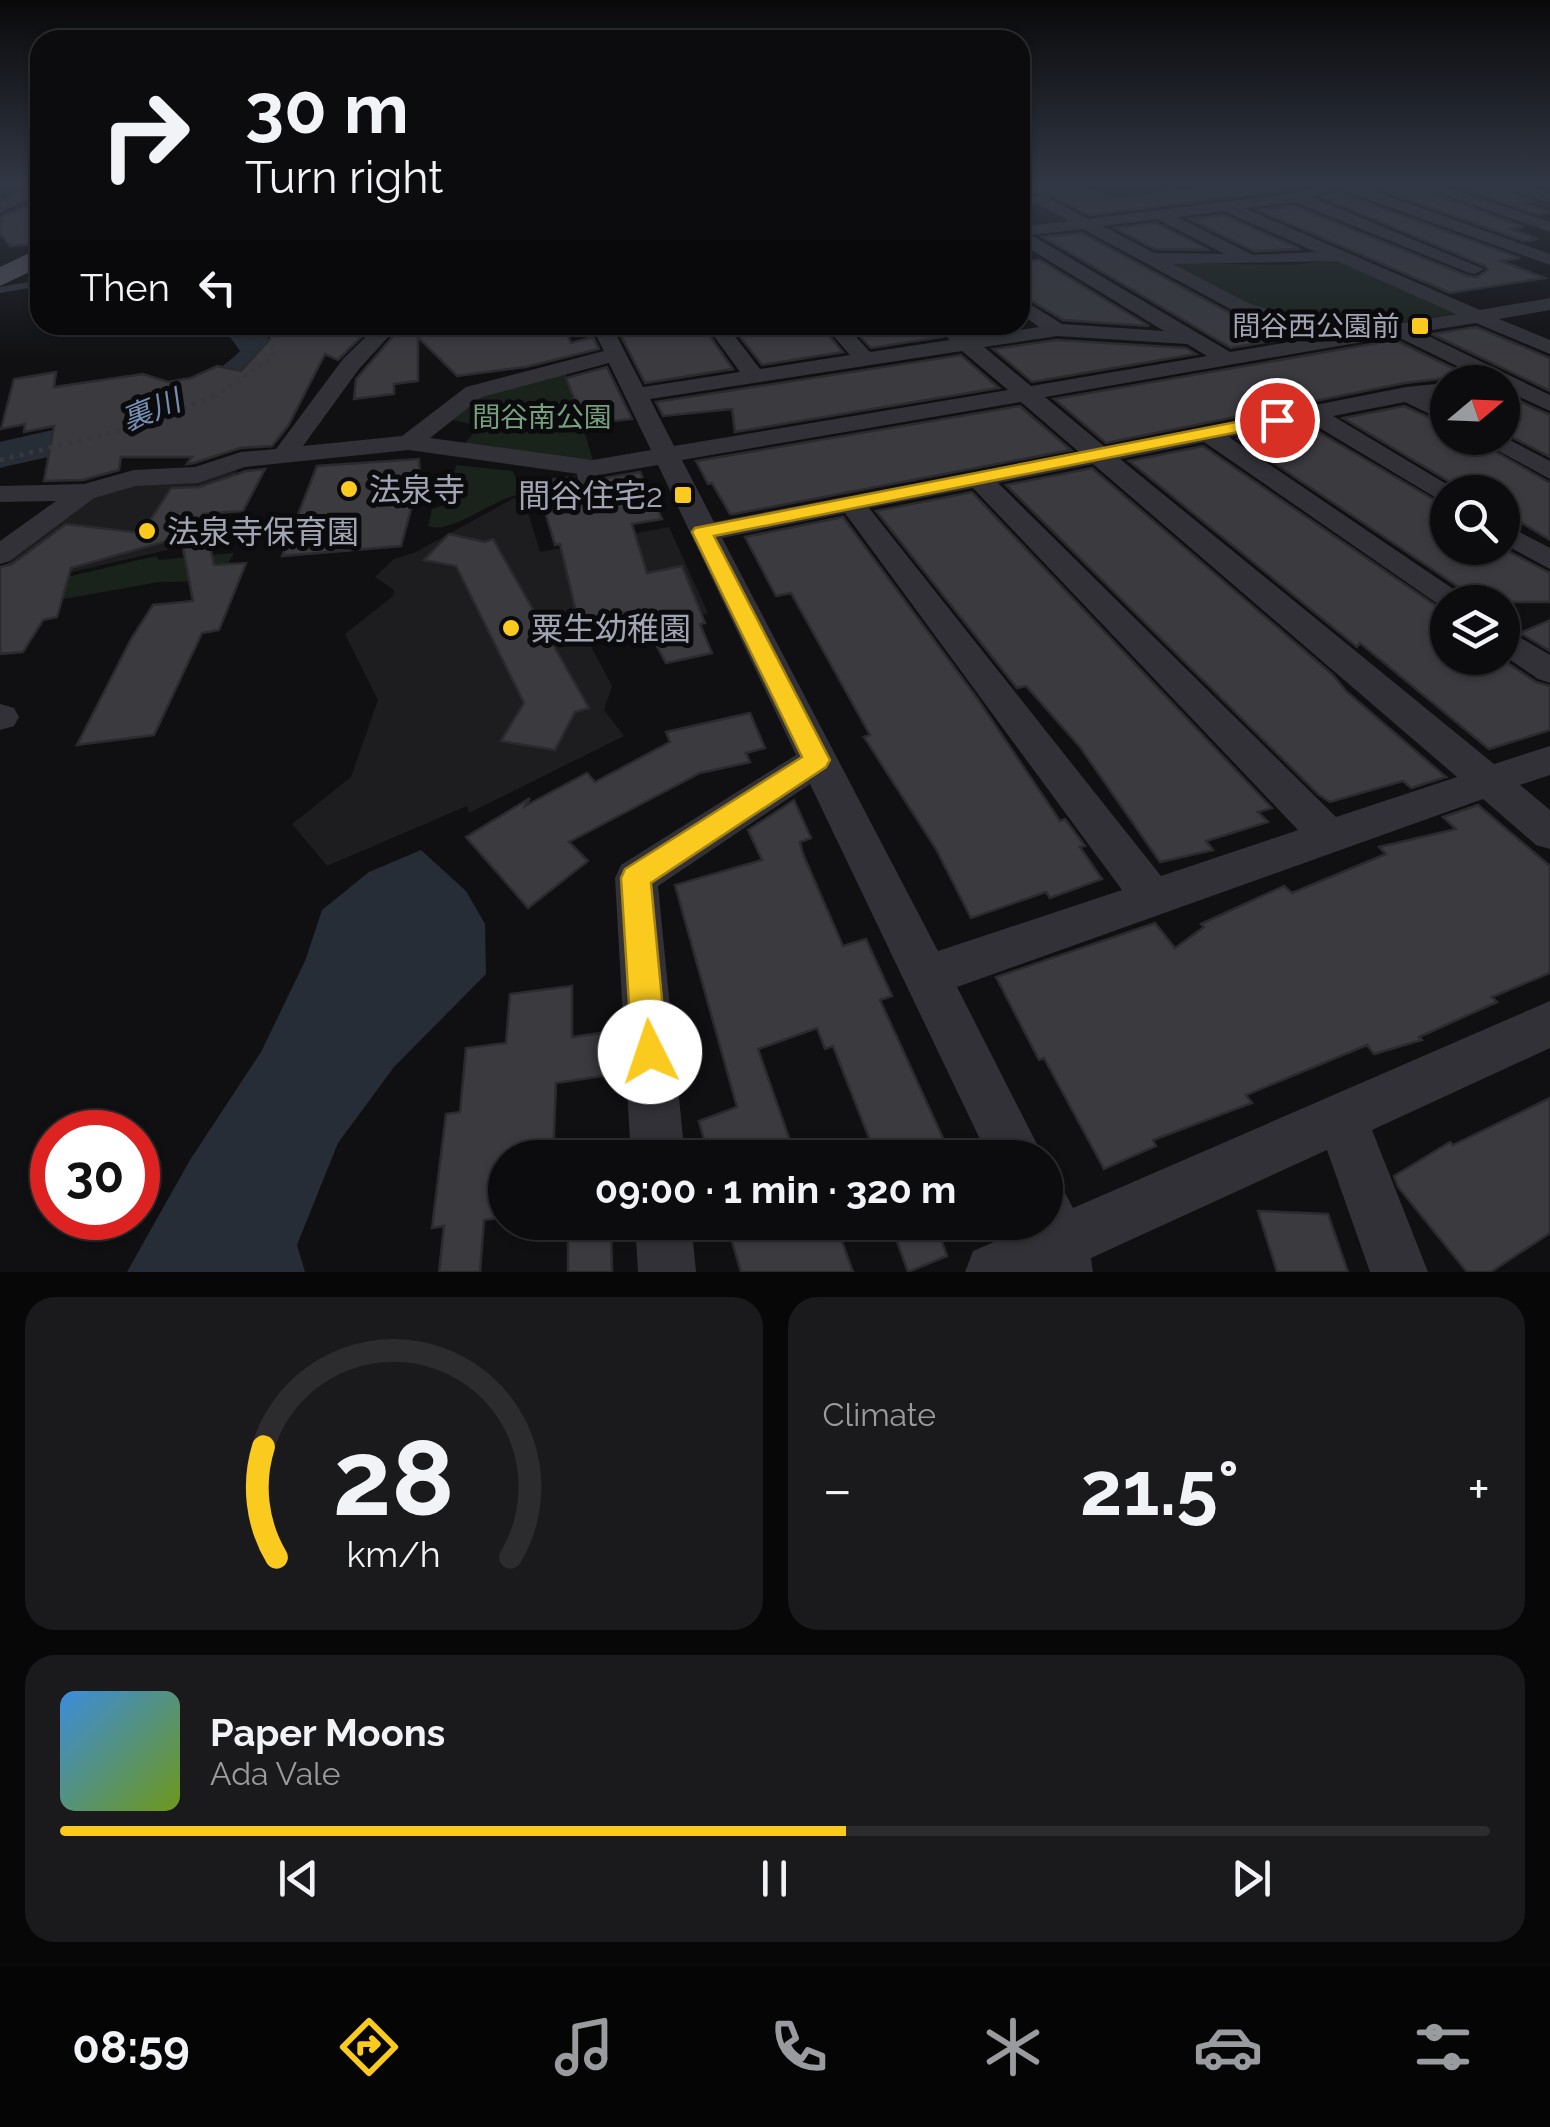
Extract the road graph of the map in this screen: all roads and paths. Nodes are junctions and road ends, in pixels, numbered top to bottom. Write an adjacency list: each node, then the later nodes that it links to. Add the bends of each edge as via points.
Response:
1 (1034, 242): 30 (street)
2 (1119, 242): 8 (street)
3 (1215, 242): 10 (street)
4 (1309, 242): 7 (street)
5 (1425, 242): 12 (street)
6 (1504, 242): 9 (street)
7 (1338, 255): 10 (street); 14 (street)
8 (1147, 258): 10 (street); 31 (street, via 1241,307)
9 (1548, 258): 12 (street)
10 (1250, 260)
11 (30, 262): 13 (main road)
12 (1492, 266): 14 (street)
13 (0, 278)
14 (1397, 281): 19 (street)
15 (30, 285): 16 (lane)
16 (0, 290)
17 (1550, 304): 19 (street)
18 (1030, 311): 20 (street)
19 (1478, 316): 21 (street); 32 (street)
20 (1057, 330): 22 (street); 30 (street)
21 (1400, 330): 31 (street); 36 (street)
22 (1030, 331)
23 (270, 335): 52 (path, via 273,356 256,373 169,415)
24 (380, 335): 49 (street)
25 (606, 335): 33 (street)
26 (723, 335): 37 (street)
27 (843, 335): 34 (street)
28 (952, 335): 34 (street)
29 (956, 335): 41 (street)
30 (1190, 338): 35 (street)
31 (1330, 342): 35 (street)
32 (1550, 348)
33 (615, 355): 40 (street); 47 (street, via 474,392)
34 (865, 360): 37 (street)
35 (1228, 360): 41 (street)
36 (1470, 365)
37 (754, 376): 40 (street)
38 (1430, 389): 42 (street)
39 (1520, 390): 43 (street)
40 (634, 394): 51 (street)
41 (1026, 394): 48 (street); 51 (street)
42 (1406, 394): 44 (street); 45 (street)
43 (1550, 404)
44 (1430, 407)
45 (1311, 413): 46 (street); 56 (street)
46 (1208, 433): 48 (street); 65 (street)
47 (410, 443): 49 (street); 53 (street)
48 (1098, 454): 55 (street); 70 (street)
49 (284, 455): 57 (street)
50 (1520, 455): 54 (street)
51 (664, 457): 53 (street); 61 (street)
52 (0, 460)
53 (581, 466): 59 (lane)
54 (1550, 471)
55 (978, 478): 60 (street); 72 (street)
56 (1430, 486)
57 (85, 492): 58 (street); 63 (street)
58 (0, 494)
59 (589, 503)
60 (851, 503): 61 (street); 73 (street)
61 (702, 532): 68 (street)
62 (1520, 542): 64 (street)
63 (0, 556)
64 (1550, 560)
65 (1430, 587)
66 (1520, 650): 67 (street)
67 (1550, 671)
68 (817, 760): 74 (street); 77 (street, via 636,878)
69 (1550, 760): 70 (street)
70 (1488, 782): 71 (street); 72 (street)
71 (1550, 834)
72 (1330, 837): 73 (street)
73 (1153, 898): 74 (street)
74 (926, 978): 78 (street)
75 (1550, 1024): 76 (street)
76 (1341, 1117): 80 (street); 83 (street)
77 (657, 1140)
78 (1008, 1140)
79 (664, 1240): 81 (street)
80 (1056, 1242): 82 (street)
81 (667, 1272)
82 (994, 1272)
83 (1399, 1272)

